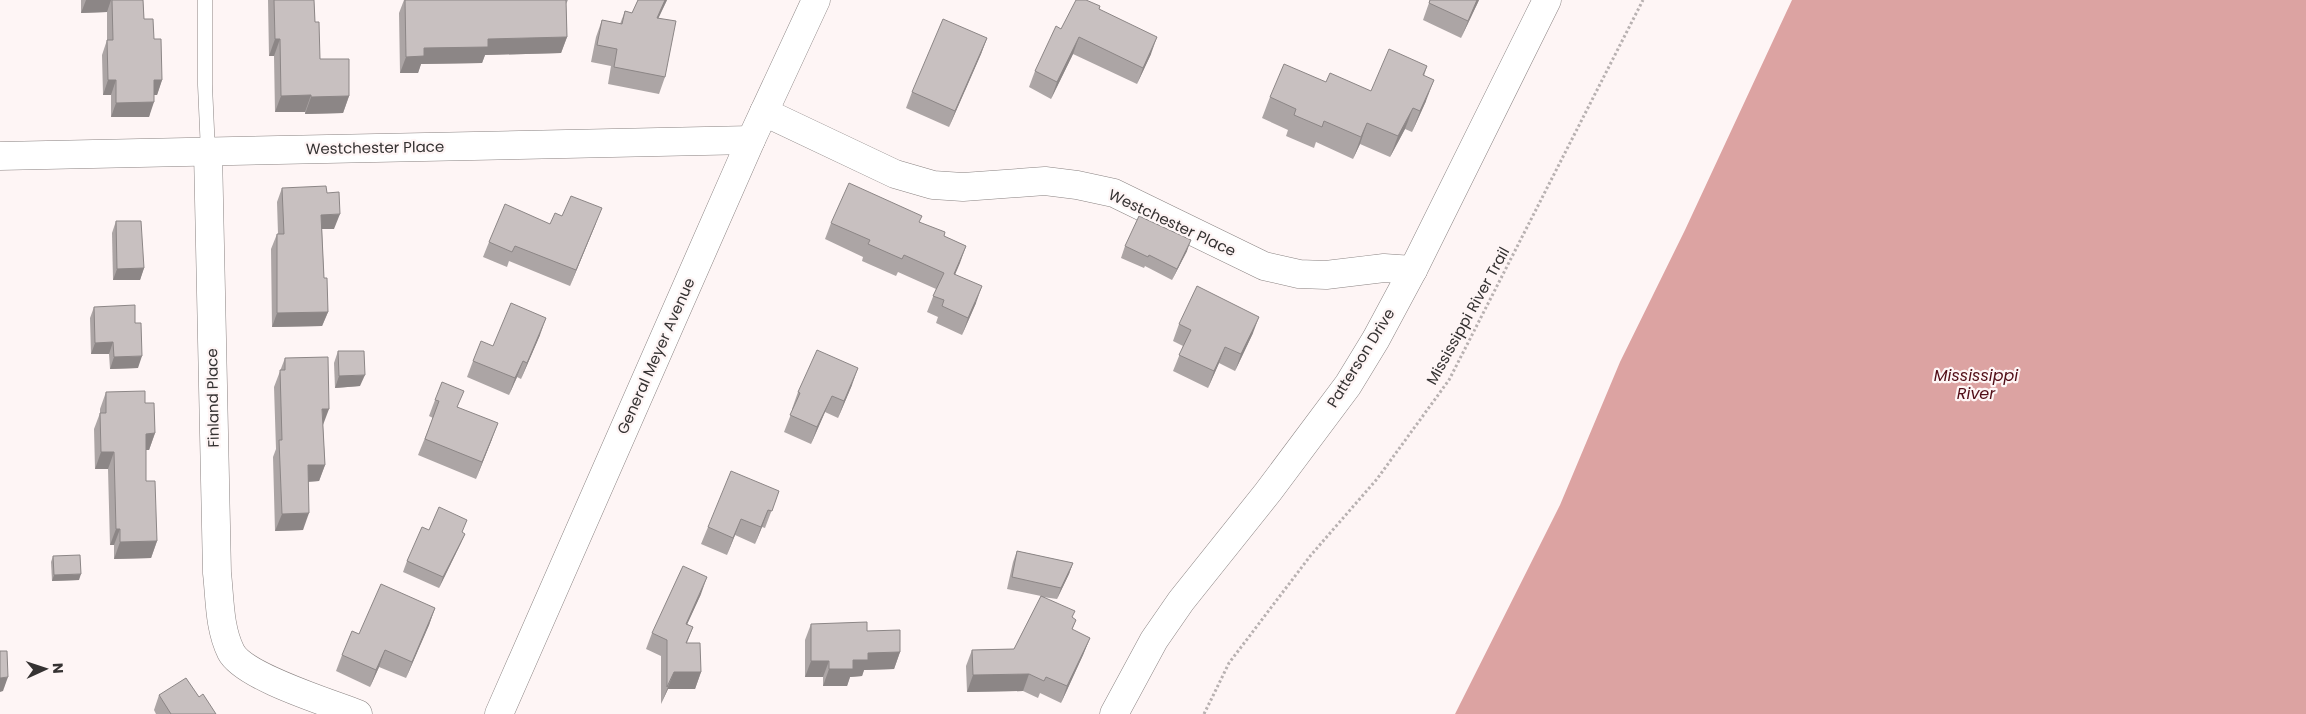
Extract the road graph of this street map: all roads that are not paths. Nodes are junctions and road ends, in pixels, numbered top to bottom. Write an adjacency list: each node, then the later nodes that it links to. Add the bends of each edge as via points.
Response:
1 (205, 0): 6 (lane, Finland Place)
2 (816, 0): 4 (street, General Meyer Avenue)
3 (1548, 0): 8 (street, Patterson Drive)
4 (764, 112): 5 (street, General Meyer Avenue); 8 (street, Westchester Place, via 896,174 933,185 963,187 1045,181 1114,193 1264,266 1299,274 1326,275 1384,268)
5 (751, 140): 6 (street, Westchester Place); 10 (street, General Meyer Avenue)
6 (208, 152): 7 (street, Westchester Place); 9 (street, Finland Place, via 217,572 222,625 232,654 258,675)
7 (0, 156)
8 (1412, 270): 11 (street, Patterson Drive, via 1348,385 1181,601 1154,640)
9 (358, 714)
10 (499, 714)
11 (1114, 714)

